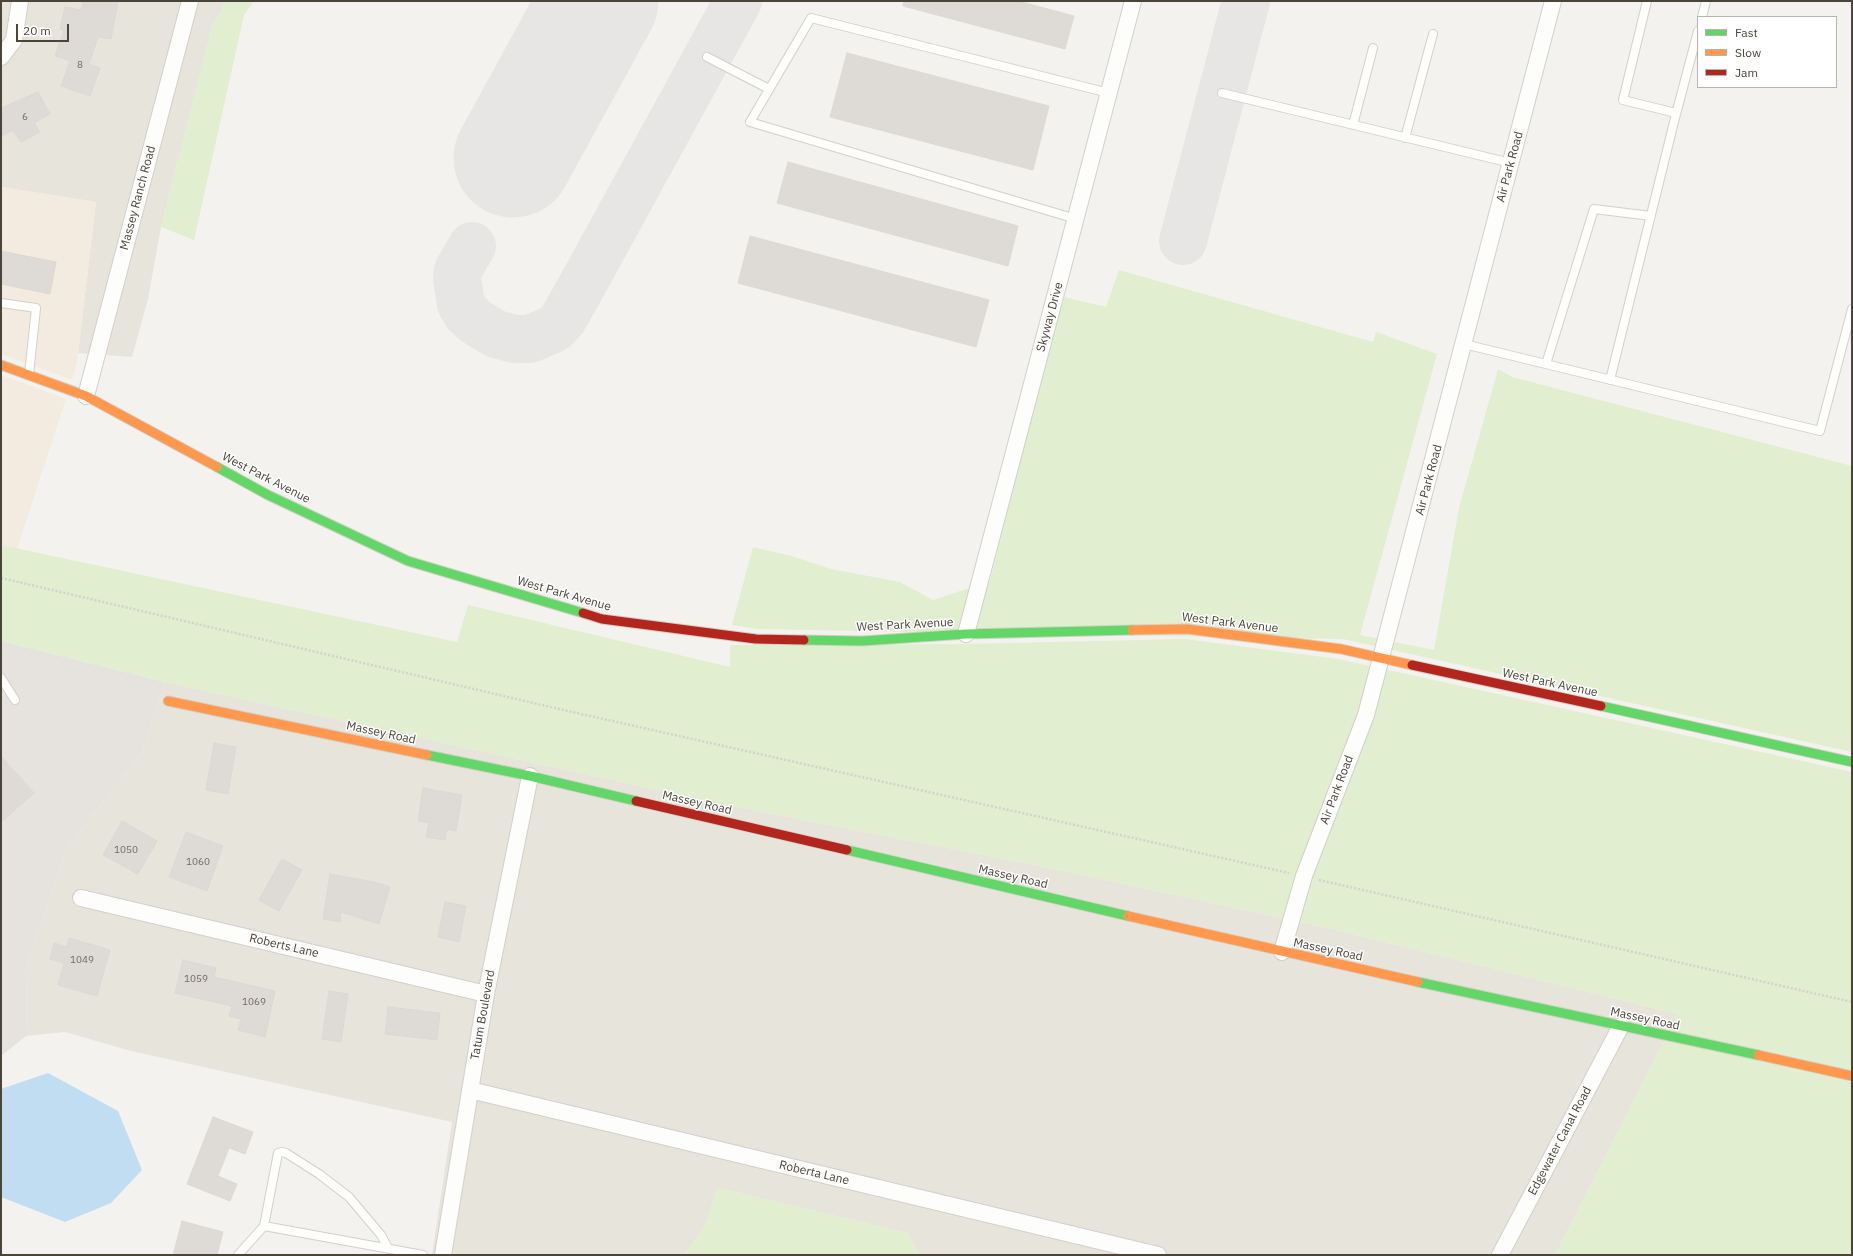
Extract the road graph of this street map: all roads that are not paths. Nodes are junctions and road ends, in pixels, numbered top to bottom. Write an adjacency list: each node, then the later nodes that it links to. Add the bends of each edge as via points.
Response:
1 (20, 1): 11 (street, via 14,40)
2 (190, 1): 29 (street, Massey Ranch Road)
3 (1133, 1): 14 (street, Skyway Drive)
4 (1553, 1): 19 (street, Air Park Road)
5 (1647, 1): 16 (lane, via 1623,100)
6 (1706, 1): 7 (lane)
7 (1702, 16)
8 (1433, 34): 18 (lane)
9 (1697, 35): 16 (lane)
10 (1373, 48): 17 (lane)
11 (1, 57)
12 (707, 57): 13 (lane)
13 (769, 89): 14 (lane, via 811,18); 21 (lane, via 750,122)
14 (1109, 93): 21 (street, Skyway Drive)
15 (1222, 94): 17 (lane)
16 (1676, 113): 20 (lane)
17 (1352, 125): 18 (lane)
18 (1405, 138): 19 (lane)
19 (1511, 163): 24 (street, Air Park Road)
20 (1650, 216): 26 (lane, via 1594,209); 28 (lane)
21 (1076, 219): 30 (street, Skyway Drive)
22 (1, 304): 27 (lane, via 36,308)
23 (1852, 309): 28 (lane, via 1820,431)
24 (1464, 344): 26 (lane); 31 (street, Air Park Road)
25 (1, 364): 27 (street, West Park Avenue)
26 (1546, 364): 28 (lane)
27 (28, 375): 29 (street, West Park Avenue)
28 (1610, 380)
29 (86, 396): 30 (street, West Park Avenue, via 268,495 408,561 602,619 756,638 862,641)
30 (966, 634): 31 (street, West Park Avenue, via 1187,629 1341,649)
31 (1382, 658): 35 (street, West Park Avenue); 38 (street, Air Park Road, via 1366,714 1304,876)
32 (1, 678): 33 (lane)
33 (15, 700)
34 (168, 700): 36 (street, Massey Road)
35 (1852, 762)
36 (530, 776): 38 (street, Massey Road); 39 (street, Tatum Boulevard)
37 (81, 898): 39 (street, Roberts Lane)
38 (1282, 952): 40 (street, Massey Road)
39 (486, 994): 42 (street, Tatum Boulevard)
40 (1621, 1026): 41 (street, Massey Road); 49 (street, Edgewater Canal Road)
41 (1852, 1076)
42 (470, 1090): 47 (street, Tatum Boulevard); 48 (street, Roberta Lane)
43 (264, 1226): 44 (lane); 44 (lane, via 278,1154 282,1152 319,1174 349,1197 381,1235); 45 (lane)
44 (388, 1248): 46 (lane)
45 (238, 1255)
46 (423, 1255)
47 (443, 1255)
48 (1158, 1255)
49 (1500, 1255)

